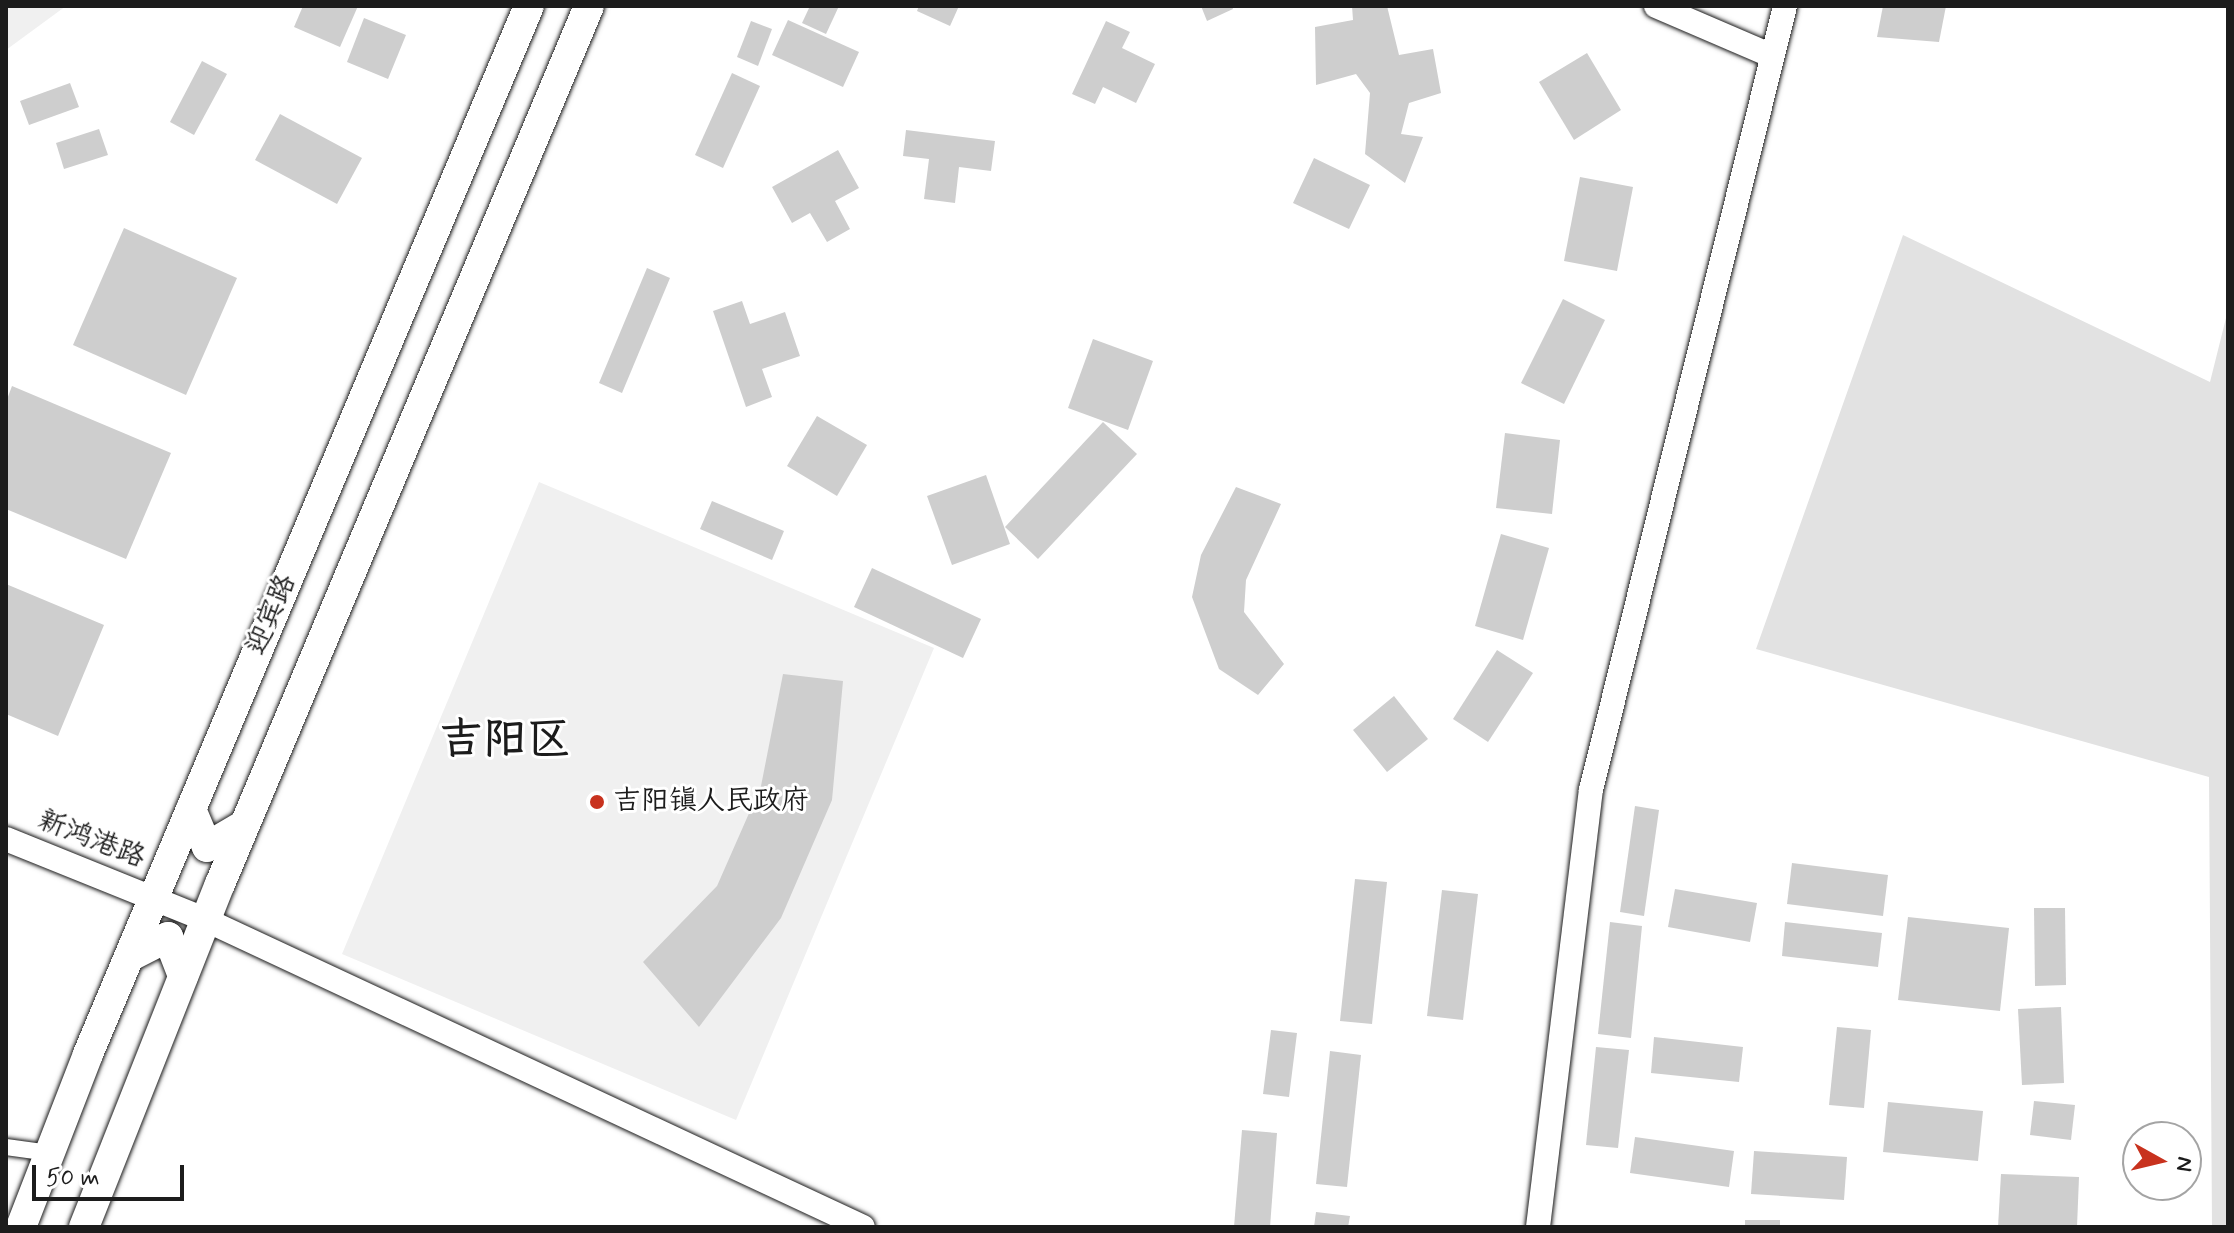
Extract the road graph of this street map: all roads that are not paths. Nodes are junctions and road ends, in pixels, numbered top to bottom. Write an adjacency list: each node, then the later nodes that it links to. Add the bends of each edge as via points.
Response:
1 (529, 6): 6 (highway, 迎宾路)
2 (589, 6): 7 (highway, 迎宾路)
3 (1656, 6): 5 (street)
4 (1785, 6): 5 (street)
5 (1772, 56): 18 (street, via 1591,790)
6 (191, 809): 7 (highway, via 207,847); 9 (highway, 迎宾路)
7 (244, 825): 10 (highway, 迎宾路)
8 (6, 839): 9 (street, 新鸿港路)
9 (155, 896): 10 (street, 新鸿港路); 11 (highway, 迎宾路)
10 (206, 920): 12 (highway, 迎宾路); 17 (street, 新鸿港路)
11 (129, 957): 12 (highway, via 168,937); 14 (highway, 迎宾路)
12 (183, 976): 16 (highway, 迎宾路)
13 (6, 1147): 14 (street)
14 (50, 1153): 15 (highway, 迎宾路)
15 (21, 1227)
16 (84, 1227)
17 (863, 1227)
18 (1538, 1227)

